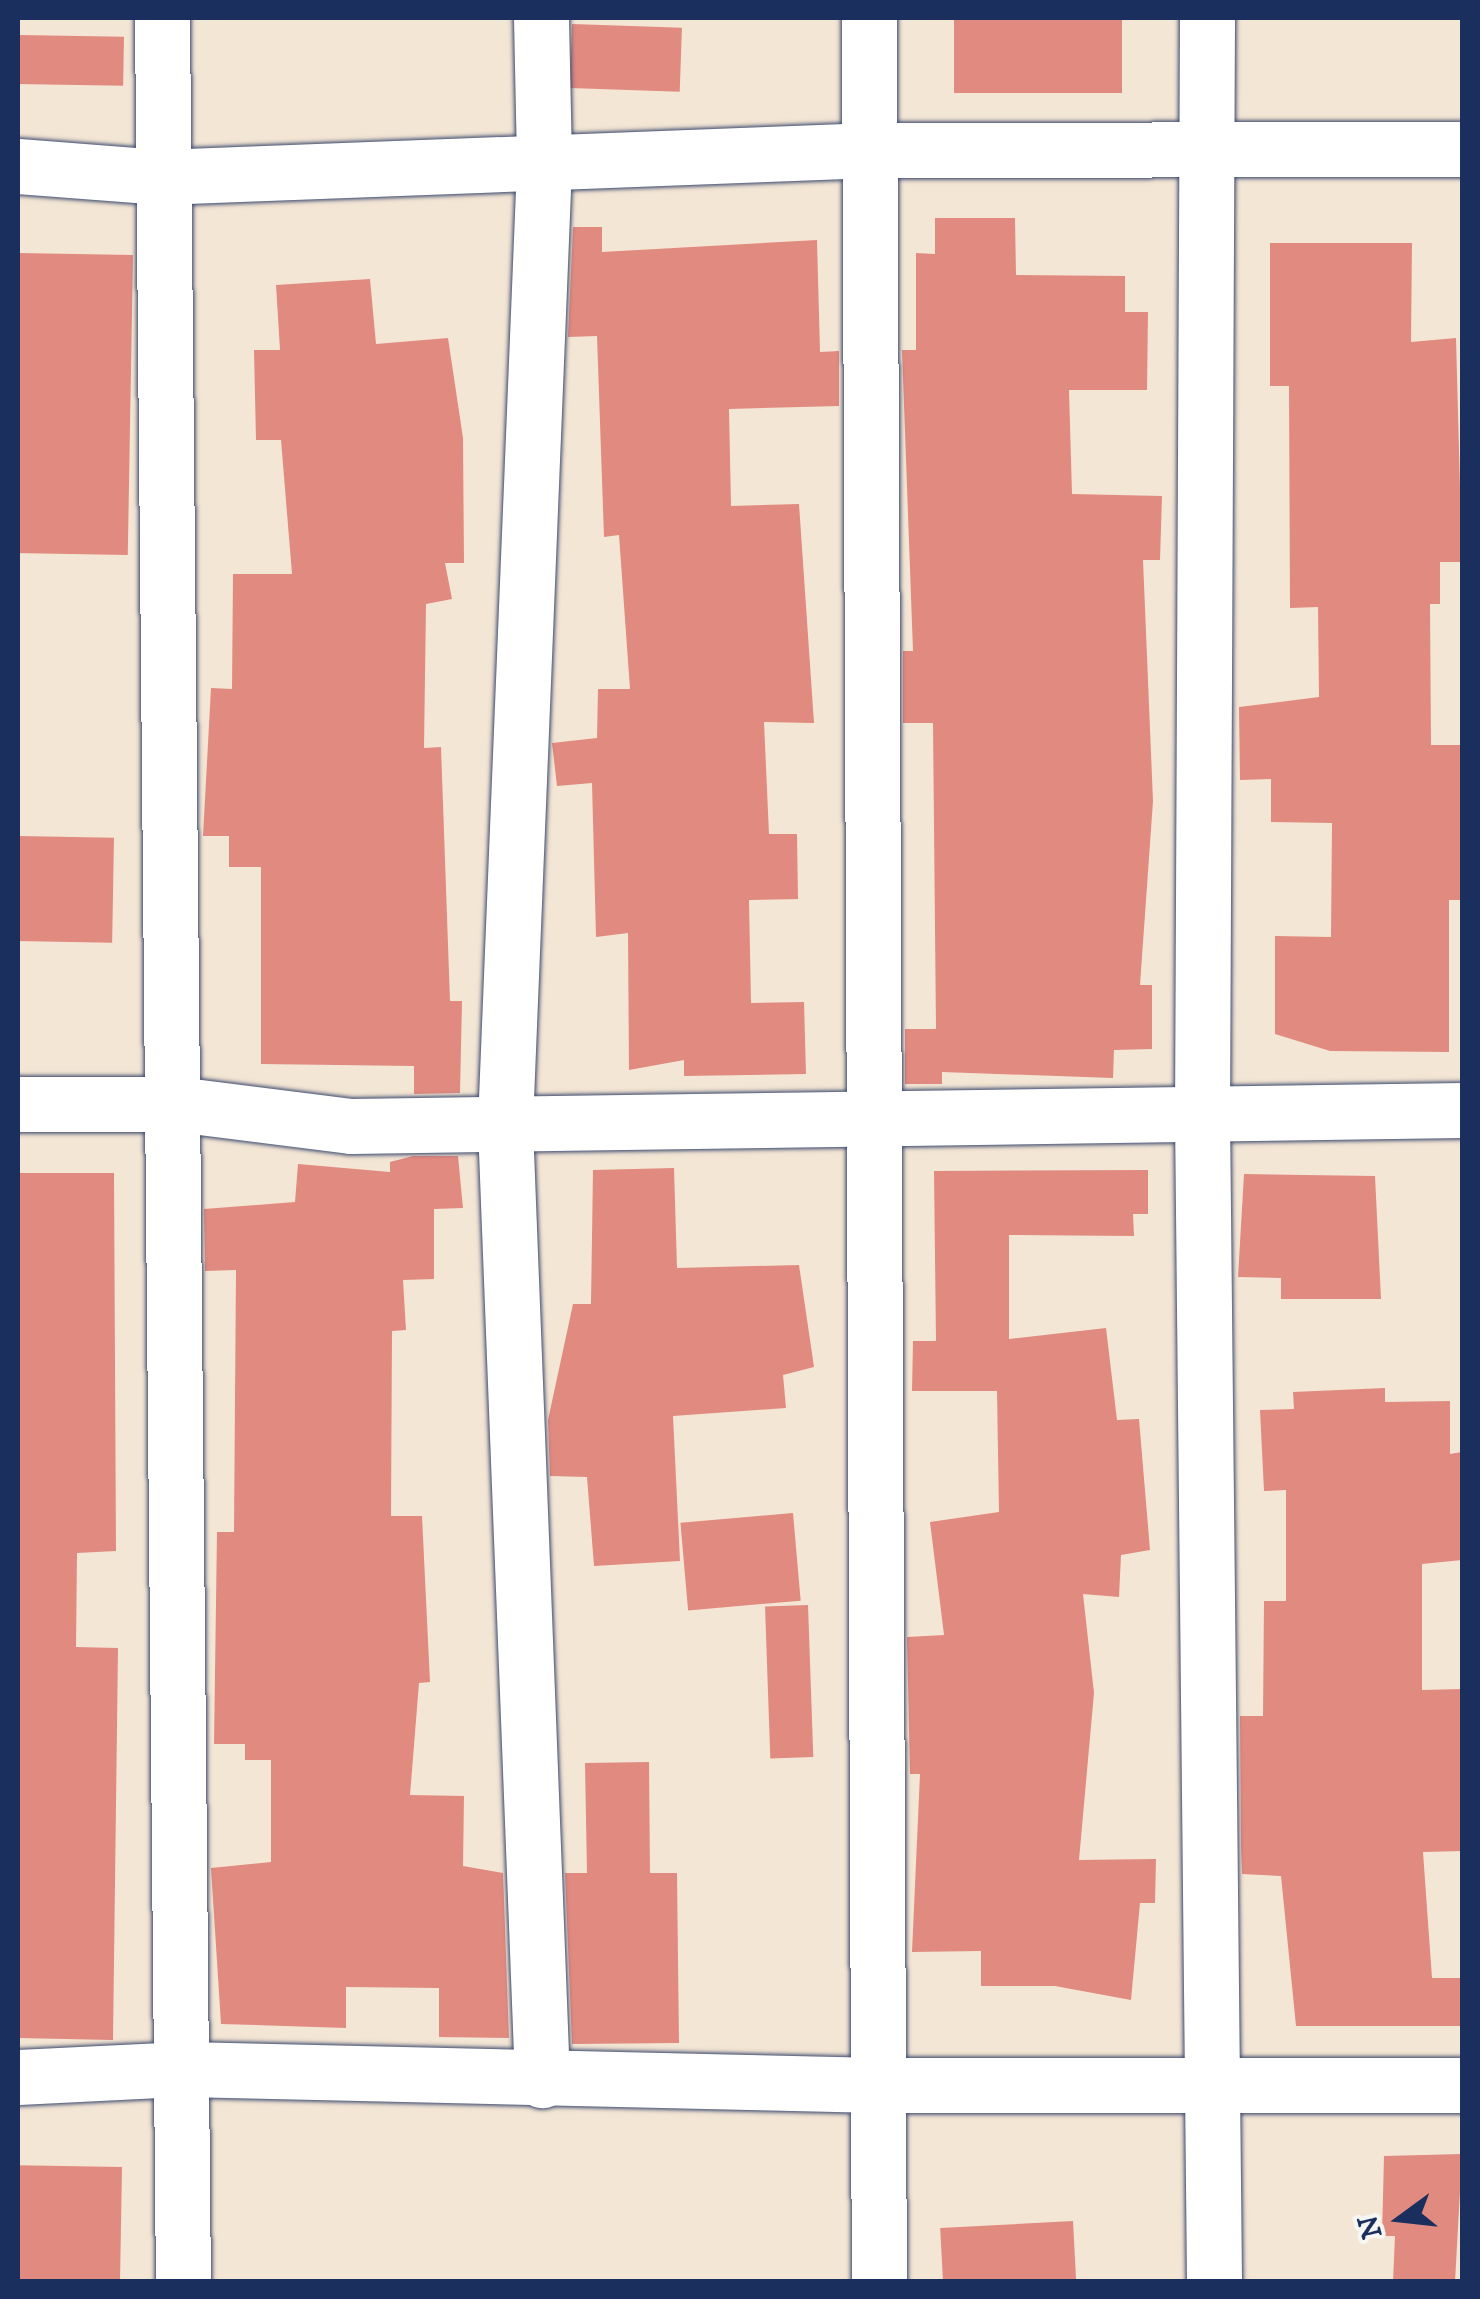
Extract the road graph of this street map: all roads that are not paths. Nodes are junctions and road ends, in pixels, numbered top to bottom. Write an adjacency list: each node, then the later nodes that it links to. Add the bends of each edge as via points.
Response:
1 (162, 18): 10 (street)
2 (541, 18): 8 (street)
3 (870, 18): 7 (street)
4 (1207, 18): 5 (street)
5 (1207, 145): 6 (street); 7 (street); 15 (street)
6 (1462, 149)
7 (872, 150): 8 (street); 14 (street)
8 (544, 165): 10 (street); 16 (street)
9 (18, 166): 10 (street)
10 (160, 177): 12 (street)
11 (18, 1104): 12 (street)
12 (176, 1104): 16 (street, via 351,1126); 17 (street)
13 (1462, 1110): 15 (street)
14 (879, 1112): 15 (street); 16 (street); 21 (street)
15 (1202, 1114): 19 (street)
16 (505, 1126): 20 (street)
17 (184, 2069): 18 (street); 20 (street); 23 (street)
18 (18, 2077)
19 (1212, 2079): 21 (street); 22 (street); 25 (street)
20 (542, 2080): 21 (street)
21 (879, 2085): 24 (street)
22 (1462, 2085)
23 (183, 2282)
24 (880, 2282)
25 (1214, 2282)

